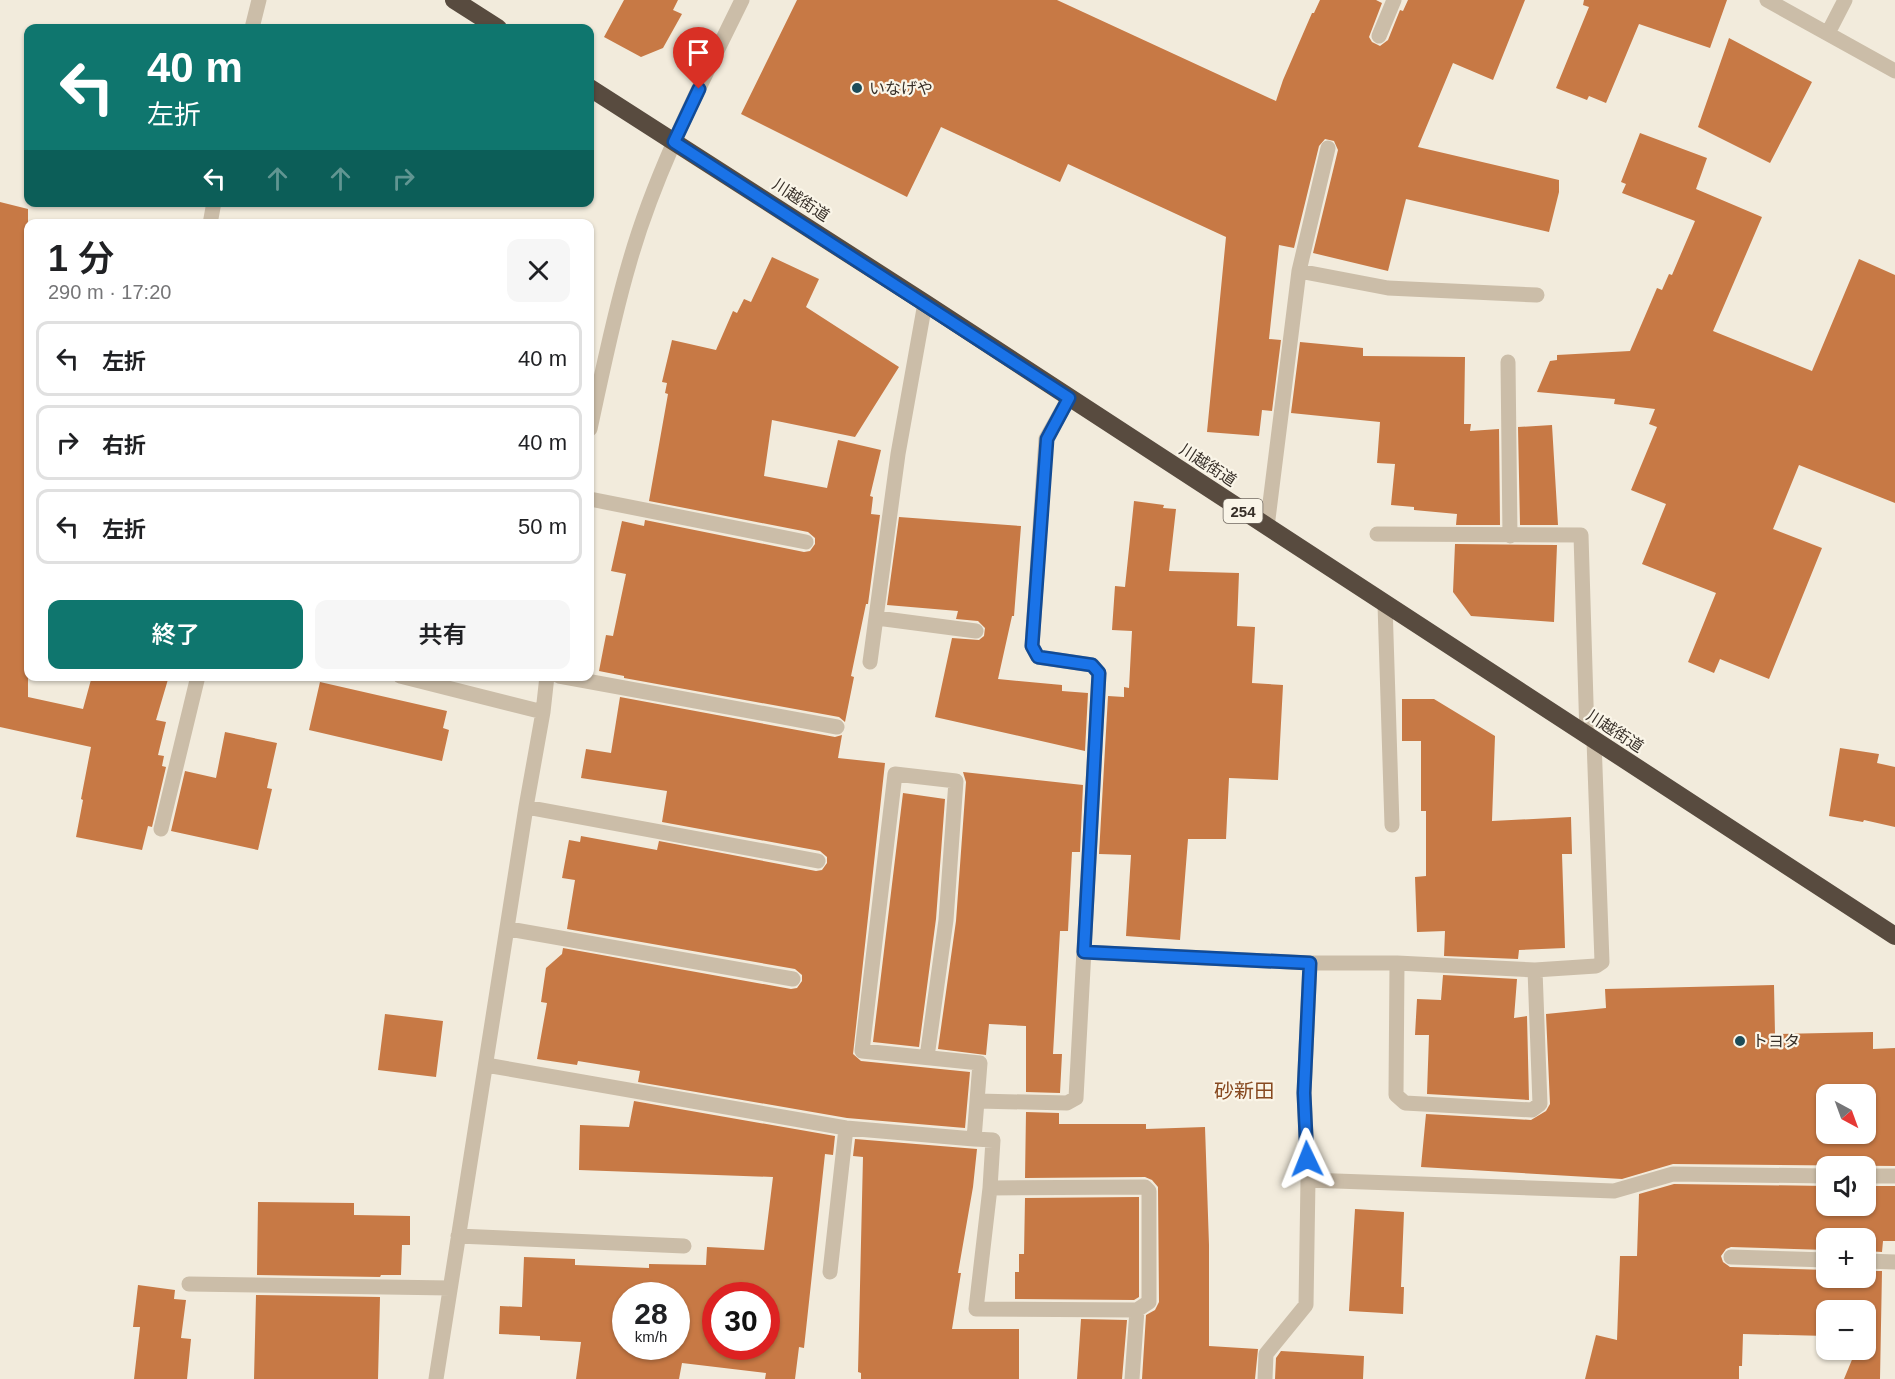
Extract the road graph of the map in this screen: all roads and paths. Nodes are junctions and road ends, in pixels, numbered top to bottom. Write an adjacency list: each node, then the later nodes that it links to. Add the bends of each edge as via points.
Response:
1 (259, 0): 7 (street)
2 (454, 0): 8 (highway)
3 (742, 0): 13 (street)
4 (1394, 0): 10 (street)
5 (1767, 0): 9 (street)
6 (1845, 0): 9 (street)
7 (253, 24)
8 (492, 24)
9 (1828, 33): 11 (street)
10 (1379, 36)
11 (1895, 71)
12 (594, 91): 13 (highway, 川越街道 / 254)
13 (674, 142): 17 (highway, 川越街道 / 254); 20 (street, via 629,264)
14 (1328, 148): 15 (street)
15 (1299, 271): 16 (street, via 1388,288); 22 (street)
16 (1536, 294)
17 (926, 303): 19 (highway, 川越街道 / 254); 27 (street, via 898,454)
18 (1508, 362): 24 (street)
19 (1069, 398): 22 (highway, 川越街道 / 254); 43 (street, via 1047,439 1032,646 1038,657 1092,665 1099,673)
20 (594, 412)
21 (594, 500): 25 (street)
22 (1267, 527): 26 (highway, 川越街道 / 254)
23 (1377, 534): 24 (street)
24 (1510, 536): 36 (street, via 1581,535)
25 (806, 542)
26 (1385, 604): 36 (highway, 川越街道 / 254); 38 (street)
27 (877, 618): 28 (street); 29 (street)
28 (976, 631)
29 (870, 662)
30 (197, 681): 39 (street)
31 (420, 681): 34 (street)
32 (546, 681): 34 (street)
33 (586, 681): 35 (street)
34 (543, 712): 37 (street)
35 (837, 727)
36 (1591, 738): 42 (highway, 川越街道 / 254); 46 (street, via 1602,962 1596,966)
37 (526, 807): 40 (street); 41 (street)
38 (1392, 825)
39 (161, 830)
40 (818, 861)
41 (509, 929): 47 (street); 49 (street)
42 (1895, 936)
43 (1084, 952): 44 (street); 50 (street, via 1076,1098 1067,1103)
44 (1310, 963): 45 (street); 56 (street, via 1304,1093)
45 (1397, 963): 46 (street); 46 (street, via 1396,1095 1405,1103 1532,1110 1540,1104)
46 (1535, 970)
47 (793, 979)
48 (927, 1058): 48 (street, via 862,1051 895,774 956,781 946,920); 50 (street, via 980,1063)
49 (486, 1065): 51 (street); 58 (street)
50 (978, 1101): 52 (street)
51 (846, 1128): 52 (street); 64 (street)
52 (974, 1139): 57 (street, via 993,1140)
53 (1816, 1176): 56 (street, via 1673,1174 1614,1191)
54 (1876, 1176): 55 (street)
55 (1895, 1176)
56 (1308, 1180): 70 (street, via 1306,1305 1266,1354)
57 (990, 1188): 67 (street, via 976,1309); 67 (street, via 1145,1187 1149,1191 1149,1302)
58 (458, 1236): 59 (street); 66 (street)
59 (684, 1246)
60 (1731, 1257): 61 (street)
61 (1816, 1260)
62 (1876, 1261): 63 (street)
63 (1895, 1262)
64 (830, 1272)
65 (189, 1284): 66 (street)
66 (450, 1288): 68 (street)
67 (1137, 1310): 69 (street)
68 (436, 1379)
69 (1132, 1379)
70 (1265, 1379)

